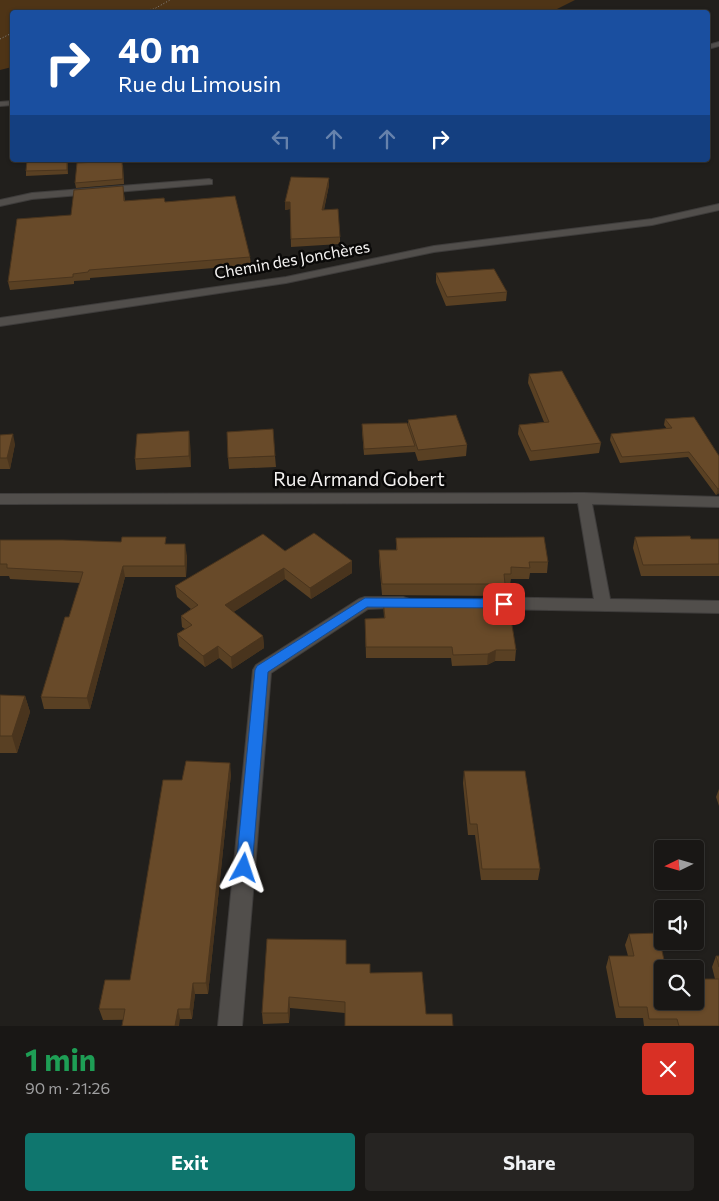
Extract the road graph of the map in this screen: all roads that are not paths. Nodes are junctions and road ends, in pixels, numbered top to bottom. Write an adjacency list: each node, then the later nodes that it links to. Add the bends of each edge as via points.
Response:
1 (209, 182): 2 (street, via 32,196)
2 (0, 203)
3 (719, 206): 4 (street, Chemin des Jonchères, via 652,222 434,249 286,280)
4 (0, 322)
5 (584, 498): 6 (street, Rue Armand Gobert); 7 (street, Rue Armand Gobert); 10 (street)
6 (0, 499)
7 (719, 502)
8 (424, 603): 12 (street, via 365,602 262,670)
9 (474, 603): 10 (street)
10 (603, 604): 11 (street)
11 (719, 607)
12 (230, 1026)

